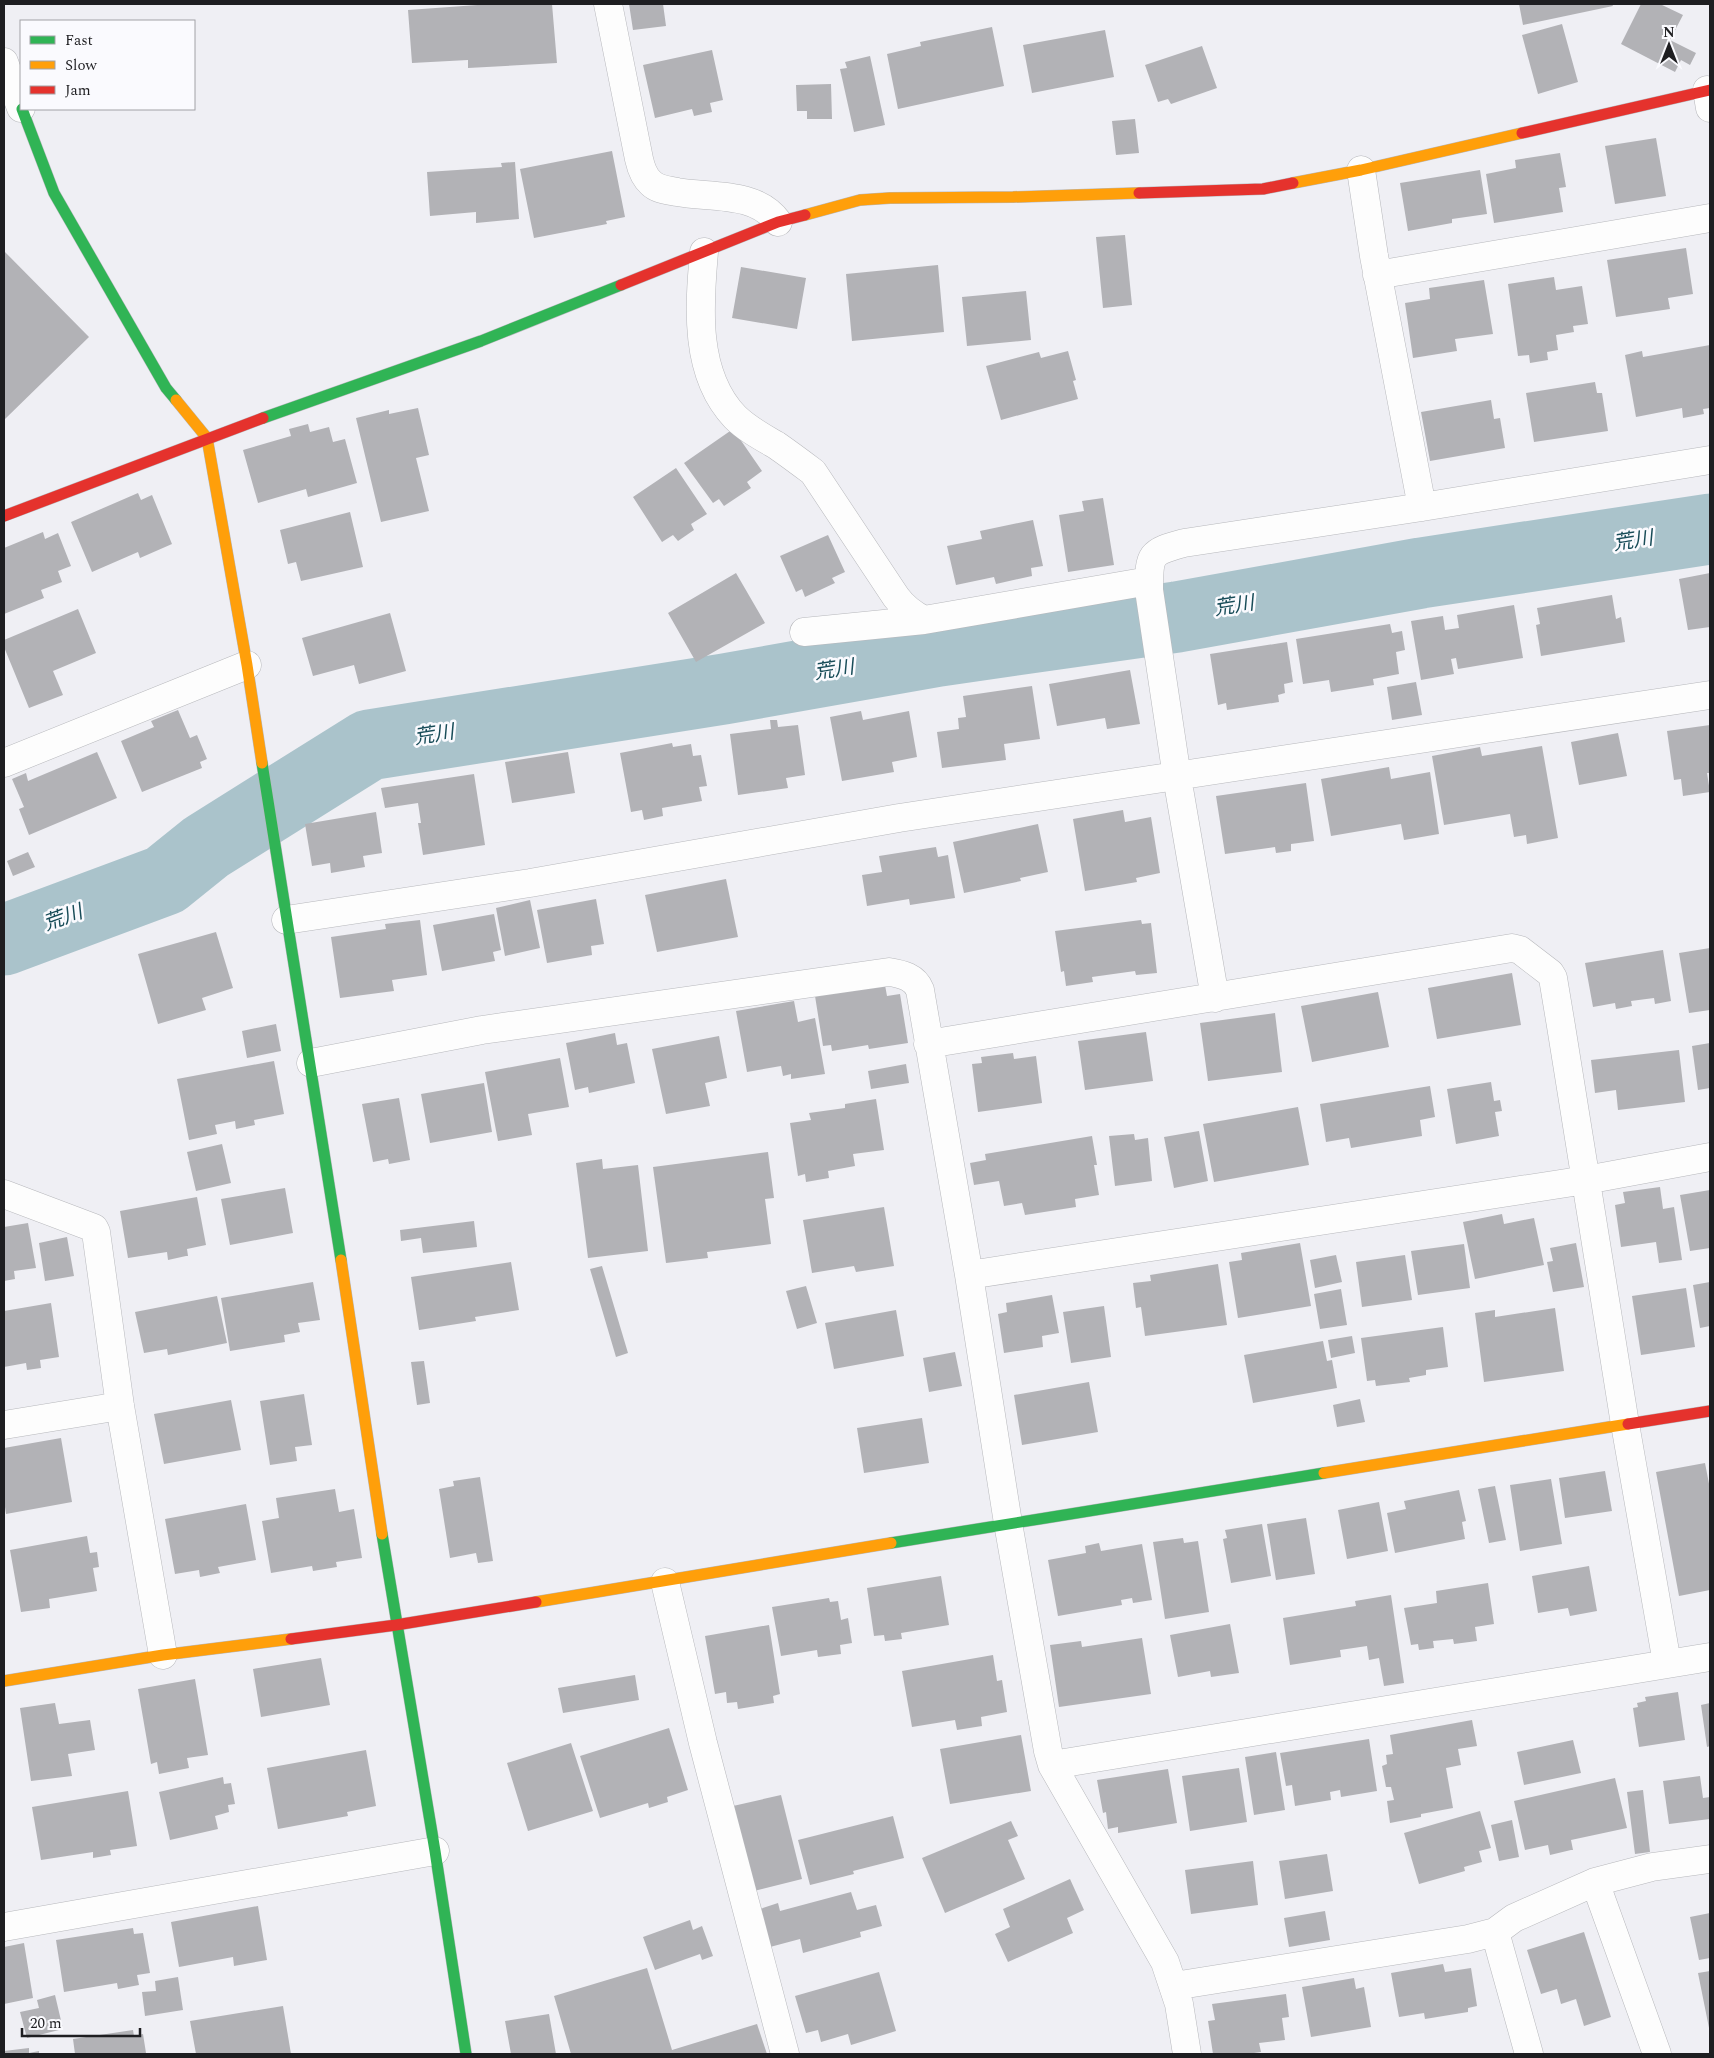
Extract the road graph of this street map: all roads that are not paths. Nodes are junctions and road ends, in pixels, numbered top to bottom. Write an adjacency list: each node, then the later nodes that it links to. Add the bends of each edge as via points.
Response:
1 (608, 4): 8 (street, via 642,172 650,183 665,190 745,200 760,205)
2 (4, 62): 4 (street)
3 (1709, 96): 6 (street)
4 (20, 105)
5 (22, 110): 11 (street, via 54,193 166,388)
6 (1361, 170): 8 (street, via 1263,189 860,200); 10 (street)
7 (1710, 218): 10 (street)
8 (778, 222): 9 (street)
9 (704, 252): 11 (street, via 481,341); 16 (street, via 702,341 707,370 722,399 735,417 756,434 813,472 904,608)
10 (1377, 274): 13 (street)
11 (207, 438): 14 (street); 18 (street)
12 (1710, 460): 13 (street)
13 (1422, 507): 15 (street, via 1184,543 1158,550 1152,558)
14 (4, 516)
15 (1148, 581): 16 (street); 21 (street)
16 (924, 620): 17 (street)
17 (804, 632)
18 (247, 664): 20 (street); 22 (street)
19 (1710, 695): 21 (street)
20 (4, 763)
21 (1177, 777): 22 (street, via 900,818 530,884); 23 (street)
22 (286, 920): 25 (street)
23 (1215, 998): 24 (street); 27 (street, via 1512,948 1520,950 1552,978)
24 (928, 1044): 25 (street, via 918,983 903,974 889,972 482,1030); 29 (street)
25 (311, 1063): 36 (street)
26 (1710, 1157): 27 (street)
27 (1586, 1180): 29 (street); 32 (street)
28 (4, 1194): 30 (street, via 94,1228)
29 (969, 1275): 34 (street)
30 (120, 1406): 33 (street); 37 (street)
31 (1710, 1410): 32 (street)
32 (1625, 1424): 34 (street); 39 (street)
33 (4, 1425)
34 (1008, 1523): 35 (street); 41 (street)
35 (664, 1582): 36 (street); 49 (street)
36 (396, 1625): 37 (street); 42 (street)
37 (163, 1655): 40 (street)
38 (1710, 1657): 39 (street)
39 (1667, 1664): 41 (street)
40 (4, 1681)
41 (1052, 1765): 47 (street, via 1156,1947)
42 (435, 1851): 45 (street); 48 (street)
43 (1710, 1859): 44 (street, via 1652,1867)
44 (1595, 1882): 46 (street, via 1514,1918); 52 (street)
45 (4, 1927)
46 (1495, 1932): 47 (street); 51 (street)
47 (1174, 1986): 50 (street)
48 (466, 2054)
49 (785, 2054)
50 (1187, 2054)
51 (1529, 2054)
52 (1657, 2054)

